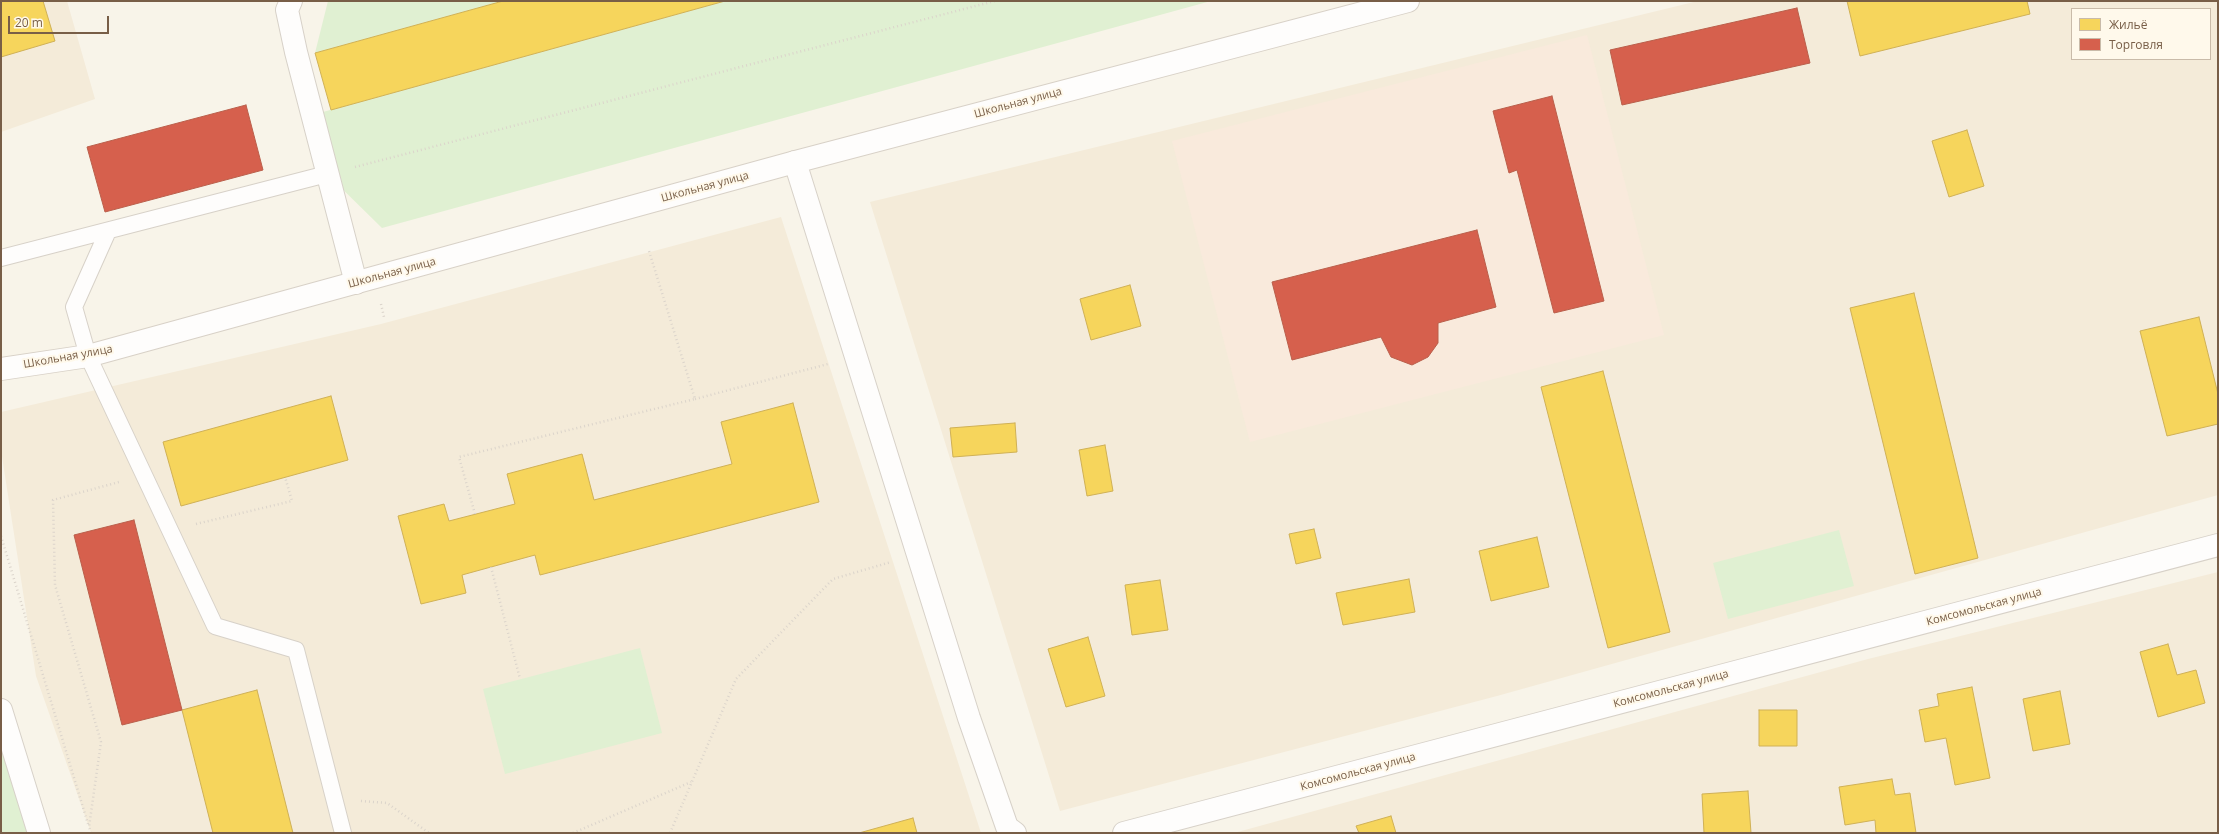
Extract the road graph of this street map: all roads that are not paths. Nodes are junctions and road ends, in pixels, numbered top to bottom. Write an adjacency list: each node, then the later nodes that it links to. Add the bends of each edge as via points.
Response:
1 (291, 1): 4 (street, via 287,10 294,45)
2 (1408, 1): 3 (street, Школьная улица)
3 (795, 162): 7 (street, Школьная улица); 14 (street, via 972,726 1007,827)
4 (328, 174): 5 (lane); 7 (street)
5 (108, 231): 6 (lane); 8 (lane, via 74,307)
6 (1, 258)
7 (356, 283): 8 (street, Школьная улица)
8 (88, 356): 9 (street, Школьная улица); 13 (lane, via 215,626 296,650)
9 (1, 369)
10 (2218, 545): 15 (street, Комсомольская улица)
11 (1, 710): 12 (street)
12 (39, 833)
13 (343, 833)
14 (1015, 833)
15 (1124, 833)

